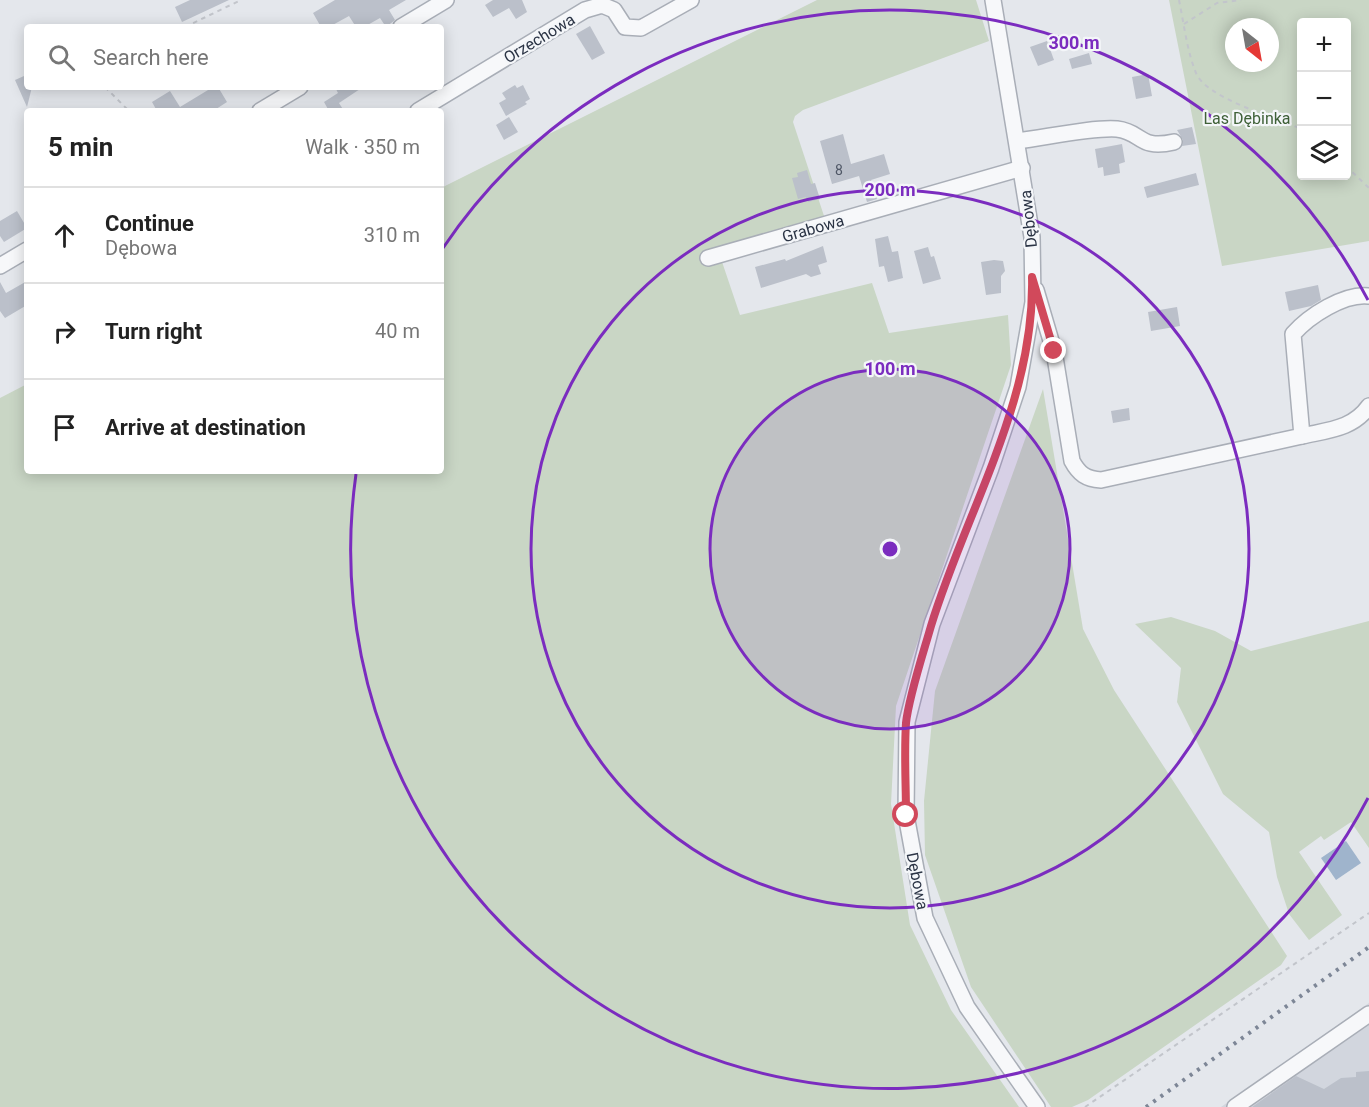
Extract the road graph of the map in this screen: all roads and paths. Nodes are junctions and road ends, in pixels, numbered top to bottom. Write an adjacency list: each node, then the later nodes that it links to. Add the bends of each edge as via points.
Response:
1 (241, 0): 7 (path)
2 (446, 0): 8 (street)
3 (691, 0): 14 (street, Orzechowa, via 641,28 625,27 614,10 602,5 585,10)
4 (993, 0): 16 (street, Dębowa)
5 (1179, 0): 9 (path)
6 (1241, 0): 9 (path, via 1217,3)
7 (191, 24)
8 (406, 24)
9 (1184, 24): 15 (path, via 1197,75 1211,90)
10 (108, 90): 12 (path)
11 (295, 90): 13 (street)
12 (126, 108)
13 (265, 108)
14 (423, 108)
15 (1297, 127)
16 (1017, 141): 17 (street, via 1115,129 1156,146); 18 (street, Dębowa)
17 (1174, 141)
18 (1022, 168): 22 (street, Grabowa); 24 (street, Dębowa, via 1032,237)
19 (1351, 170): 20 (path)
20 (1369, 188)
21 (24, 252): 23 (street)
22 (708, 258)
23 (0, 266)
24 (1032, 277): 27 (street, via 1054,351 1072,461 1088,479 1101,480); 30 (street, Dębowa, via 1033,302 1018,387 992,468 932,624 906,722 906,815 925,918 967,1007)
25 (1369, 296): 27 (street, via 1349,298 1303,323 1293,334)
26 (1369, 406): 27 (street, via 1348,426)
27 (1302, 436)
28 (1369, 913): 31 (path)
29 (1369, 1014): 32 (street)
30 (1037, 1107)
31 (1085, 1107)
32 (1235, 1107)

